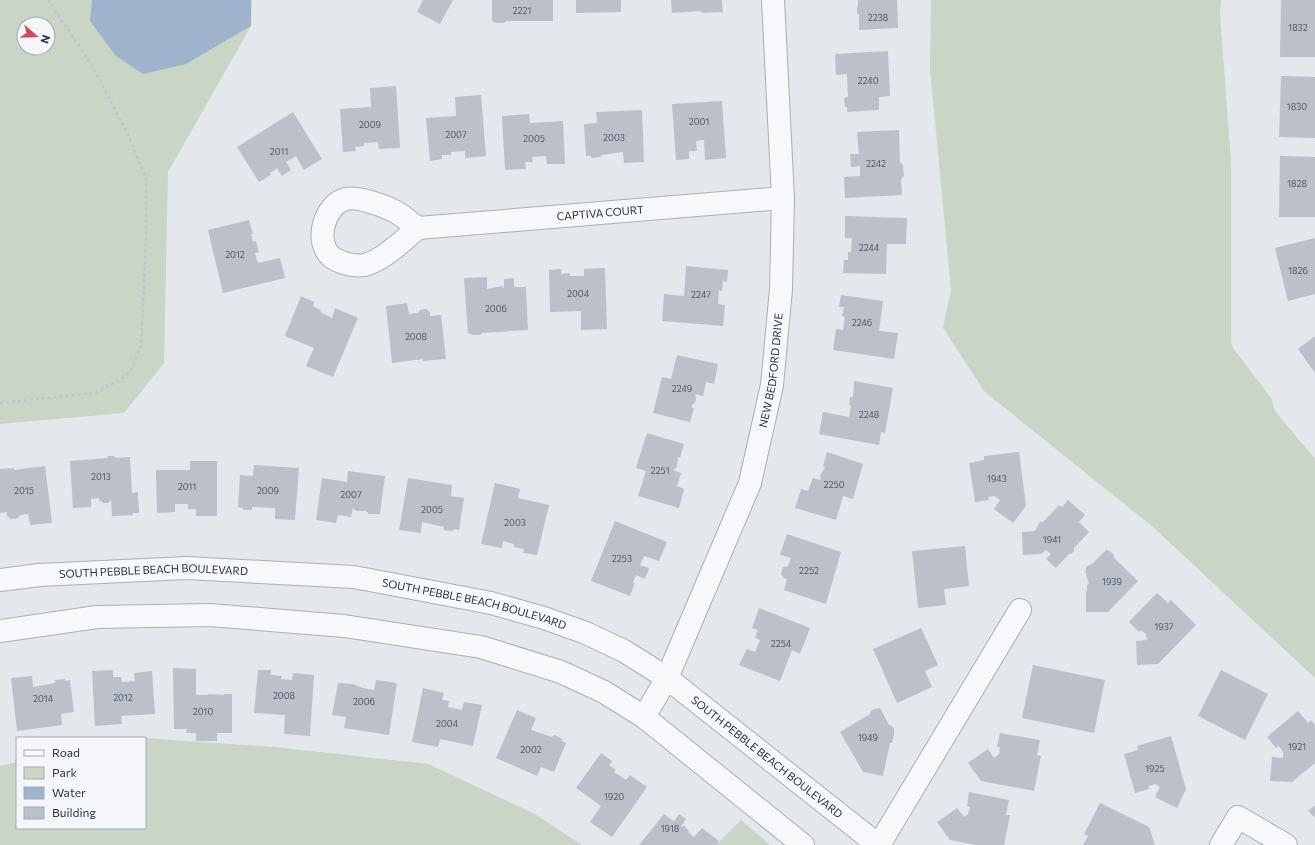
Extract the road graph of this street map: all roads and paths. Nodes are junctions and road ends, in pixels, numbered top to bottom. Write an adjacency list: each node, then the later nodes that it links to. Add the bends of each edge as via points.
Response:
1 (48, 0): 5 (path, via 93,67 128,133 146,178 141,345 131,370 125,377 94,393)
2 (773, 0): 3 (street, NEW BEDFORD DRIVE)
3 (783, 198): 4 (street, CAPTIVA COURT); 9 (street, NEW BEDFORD DRIVE, via 781,289 772,385 750,483)
4 (418, 228)
5 (0, 403)
6 (0, 580): 9 (street, SOUTH PEBBLE BEACH BOULEVARD, via 39,575 186,568 354,577 491,603 544,618 586,633 624,651)
7 (1020, 610): 12 (street)
8 (0, 631): 10 (street, via 97,617 210,615 344,626 481,647 561,672 604,692)
9 (667, 678): 10 (street, NEW BEDFORD DRIVE); 12 (street, SOUTH PEBBLE BEACH BOULEVARD)
10 (644, 717): 11 (street)
11 (803, 845)
12 (878, 845)
13 (1221, 845): 14 (street, via 1238,818)
14 (1286, 845)

